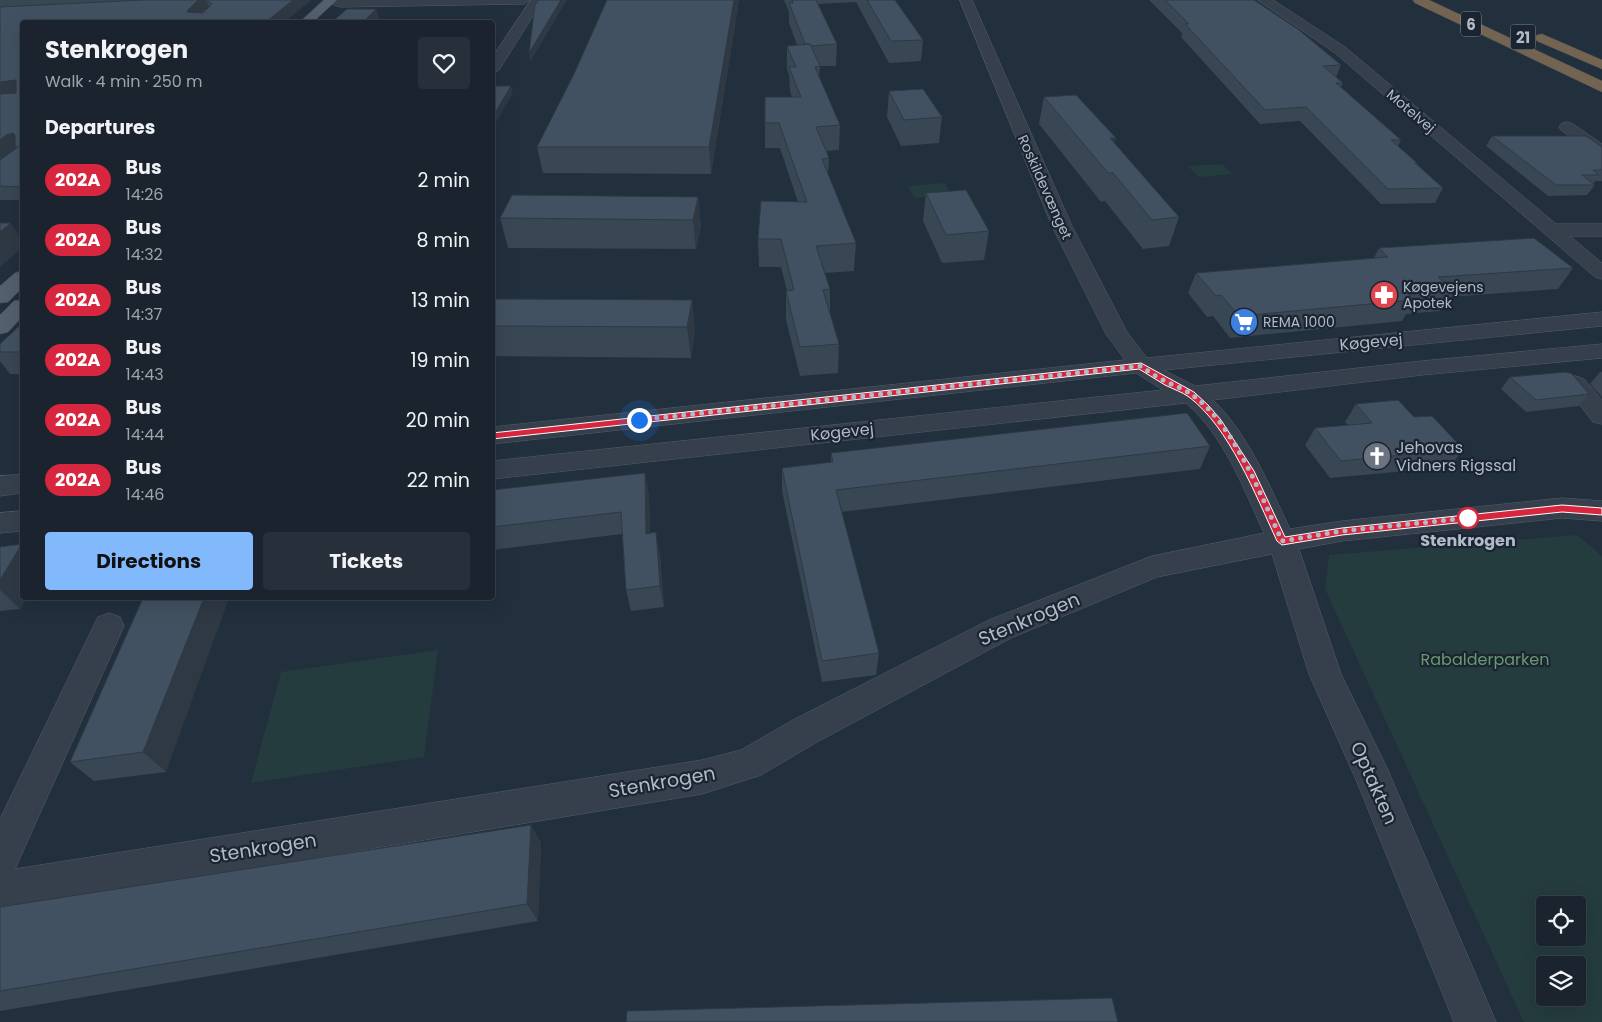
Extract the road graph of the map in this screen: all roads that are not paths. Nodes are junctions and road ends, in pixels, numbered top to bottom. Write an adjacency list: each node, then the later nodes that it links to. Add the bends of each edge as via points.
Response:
1 (524, 0): 8 (street)
2 (537, 0): 14 (street)
3 (966, 0): 33 (street, Roskildevænget, via 1076,257 1117,334)
4 (1264, 0): 21 (street, Motelvej, via 1340,50)
5 (1419, 0): 13 (highway, 6)
6 (1443, 0): 16 (highway, 21)
7 (1448, 0): 9 (highway, 6)
8 (337, 1): 10 (main road); 11 (main road)
9 (1466, 7)
10 (309, 20)
11 (321, 20)
12 (1529, 33): 15 (highway)
13 (1522, 49): 17 (highway, 21); 18 (highway, 6)
14 (495, 65)
15 (1602, 65)
16 (1602, 74)
17 (1602, 87)
18 (1602, 92)
19 (1567, 128): 20 (street)
20 (1602, 152)
21 (1552, 230): 22 (street); 23 (street, Motelvej)
22 (1602, 230)
23 (1602, 273)
24 (20, 278): 25 (main road)
25 (0, 296)
26 (20, 308): 28 (main road)
27 (1602, 319): 29 (street, Køgevej)
28 (0, 327)
29 (1490, 331): 33 (street, Køgevej); 35 (street, via 1420,350 1374,358 1200,376 1191,383)
30 (1602, 337): 32 (street, via 1542,345)
31 (1602, 351): 32 (street, Køgevej)
32 (1473, 363): 35 (street, Køgevej)
33 (1141, 366): 35 (street); 37 (street, via 1142,375 1126,386 936,408); 38 (street, Køgevej)
34 (1576, 384): 36 (street)
35 (1191, 394): 37 (street, Køgevej); 45 (street, Optakten, via 1218,422 1249,471)
36 (1602, 416)
37 (842, 432): 39 (street, Køgevej)
38 (495, 436)
39 (495, 470)
40 (20, 484): 41 (street)
41 (0, 486)
42 (1602, 511): 45 (street, via 1562,508 1342,531)
43 (20, 521): 44 (street)
44 (0, 523)
45 (1282, 541): 48 (street, Stenkrogen, via 1152,567 1000,629 805,731 750,764 729,770); 49 (street, Optakten, via 1325,674 1374,780)
46 (109, 626): 47 (street)
47 (0, 860)
48 (0, 891)
49 (1475, 1022)

